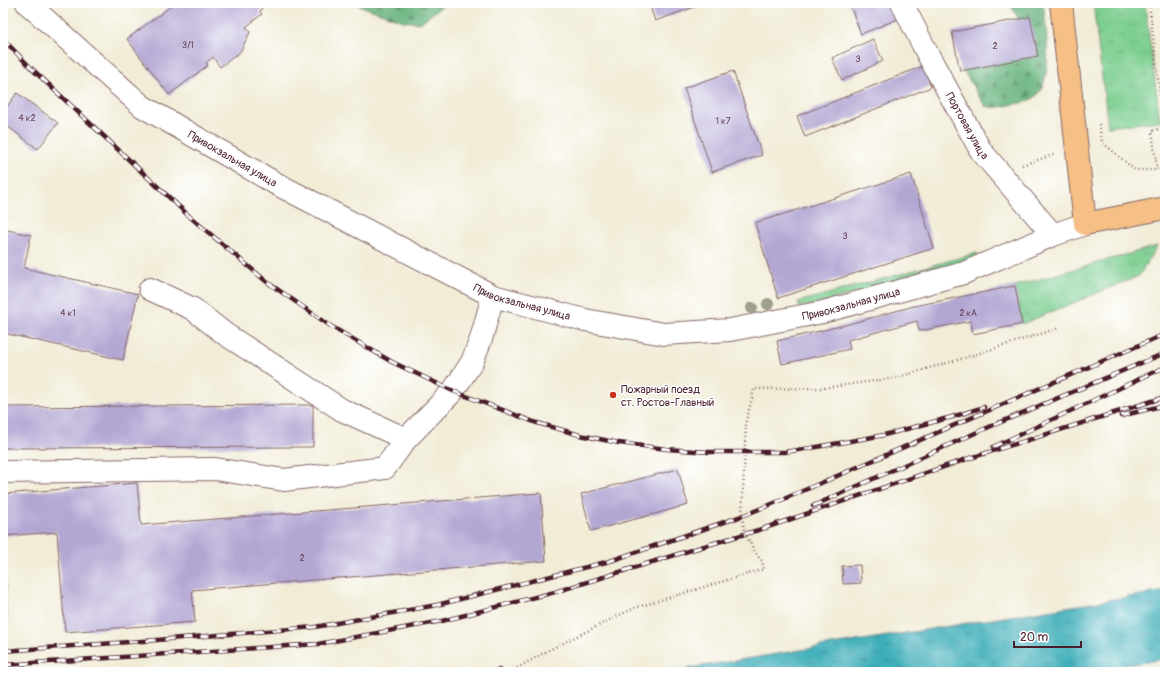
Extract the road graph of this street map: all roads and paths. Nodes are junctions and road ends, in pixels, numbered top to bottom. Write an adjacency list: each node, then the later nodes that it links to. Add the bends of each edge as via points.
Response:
1 (26, 3): 15 (street, Привокзальная улица, via 142,106 275,183)
2 (902, 3): 10 (street, Портовая улица, via 981,152)
3 (1061, 3): 8 (main road)
4 (1149, 3): 5 (path)
5 (1164, 127): 6 (path); 9 (path, via 1152,131 1157,170 1135,170)
6 (1165, 135)
7 (1102, 142): 8 (path)
8 (1076, 148): 10 (path); 12 (main road)
9 (1120, 157)
10 (998, 172): 13 (street, Портовая улица)
11 (1165, 208): 12 (main road)
12 (1085, 224): 13 (street, Привокзальная улица)
13 (1053, 235): 15 (street, Привокзальная улица, via 964,273 823,312 730,330 664,334 585,320)
14 (150, 289): 17 (street, via 193,309 225,334 342,410)
15 (493, 296): 17 (street, via 472,362 453,390)
16 (1059, 328): 19 (path, via 895,378 823,388 754,389 746,421 742,516 745,534 762,561 764,569 634,608)
17 (406, 439): 18 (street, via 385,468 284,480 215,469)
18 (3, 472)
19 (510, 672)

